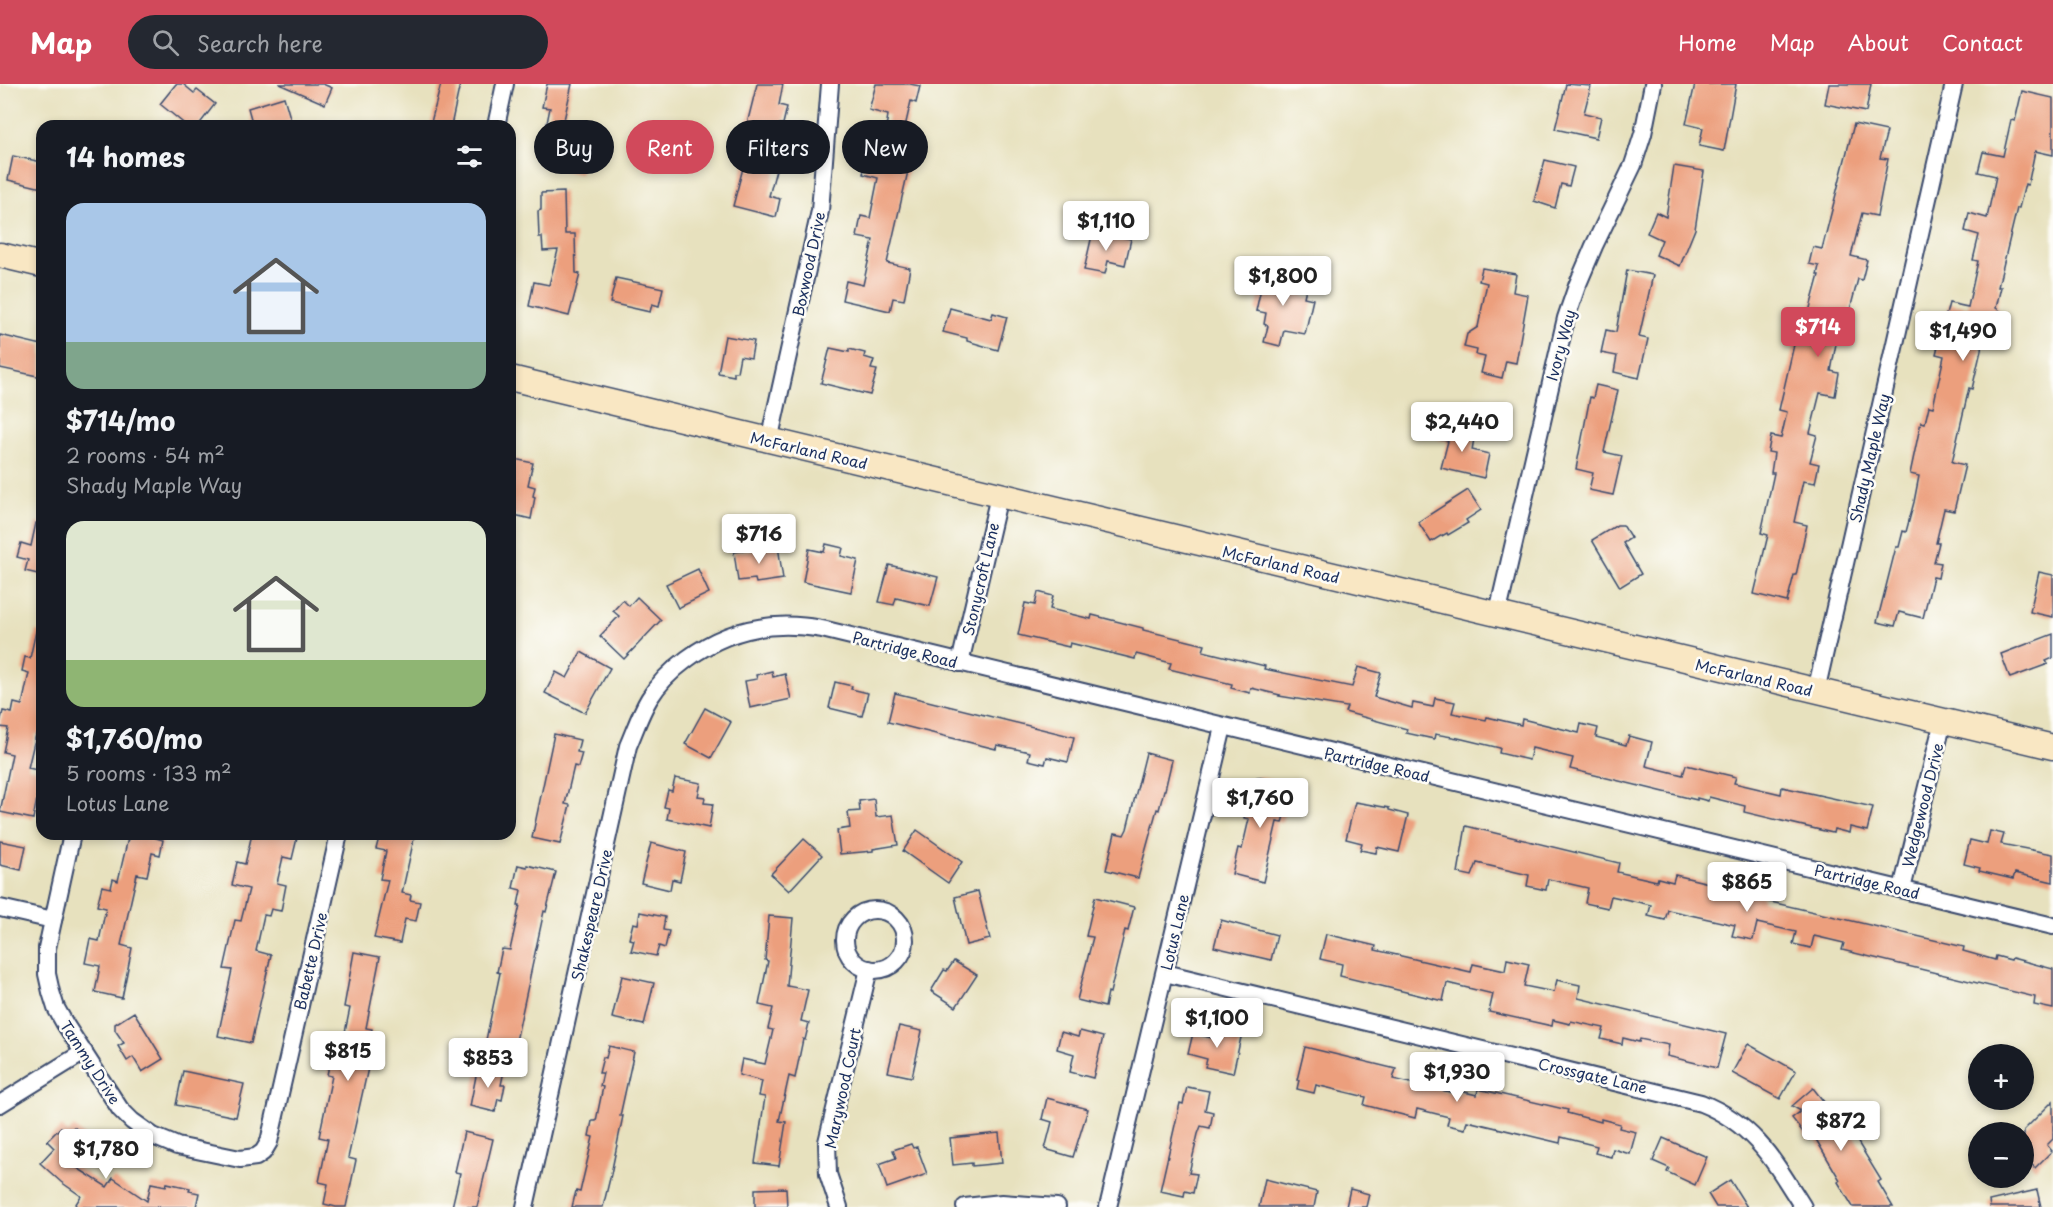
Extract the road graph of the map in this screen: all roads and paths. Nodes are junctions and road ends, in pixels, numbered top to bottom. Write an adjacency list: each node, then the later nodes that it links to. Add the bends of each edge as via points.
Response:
1 (506, 84): 5 (street)
2 (830, 84): 9 (street, Boxwood Drive, via 820,211)
3 (1653, 84): 11 (street, Ivory Way, via 1633,165 1594,246 1566,318)
4 (1954, 84): 14 (street, Shady Maple Way)
5 (497, 120)
6 (0, 255): 7 (street)
7 (36, 264)
8 (516, 379): 9 (street, McFarland Road)
9 (769, 441): 10 (street, McFarland Road)
10 (999, 496): 11 (street, McFarland Road); 13 (street, Stonycroft Lane)
11 (1497, 616): 14 (street, McFarland Road)
12 (702, 648): 13 (street, Partridge Road, via 740,631 797,625); 29 (street, Shakespeare Drive, via 675,668 653,693 628,746)
13 (960, 663): 16 (street, Partridge Road)
14 (1816, 691): 15 (street, McFarland Road)
15 (1943, 722): 17 (street, McFarland Road); 20 (street, Wedgewood Drive)
16 (1223, 727): 20 (street, Partridge Road); 25 (street, Lotus Lane)
17 (2053, 747)
18 (71, 840): 22 (street, Tammy Drive)
19 (338, 840): 28 (street, Babette Drive, via 269,1142)
20 (1902, 889): 23 (street, Partridge Road)
21 (0, 908): 22 (street)
22 (53, 920): 26 (street, Tammy Drive, via 47,948 51,992 56,1008)
23 (2053, 926)
24 (869, 969): 30 (street, Marywood Court, via 827,1142 828,1174)
25 (1165, 973): 33 (street, Lotus Lane); 34 (street, Crossgate Lane, via 1701,1103 1731,1118 1756,1138)
26 (84, 1052): 27 (street); 28 (street, Tammy Drive, via 120,1109 153,1136 177,1146 240,1159)
27 (0, 1104)
28 (259, 1154)
29 (525, 1207)
30 (838, 1207)
31 (965, 1207): 32 (street, via 1002,1203)
32 (1057, 1207)
33 (1108, 1207)
34 (1803, 1207)

